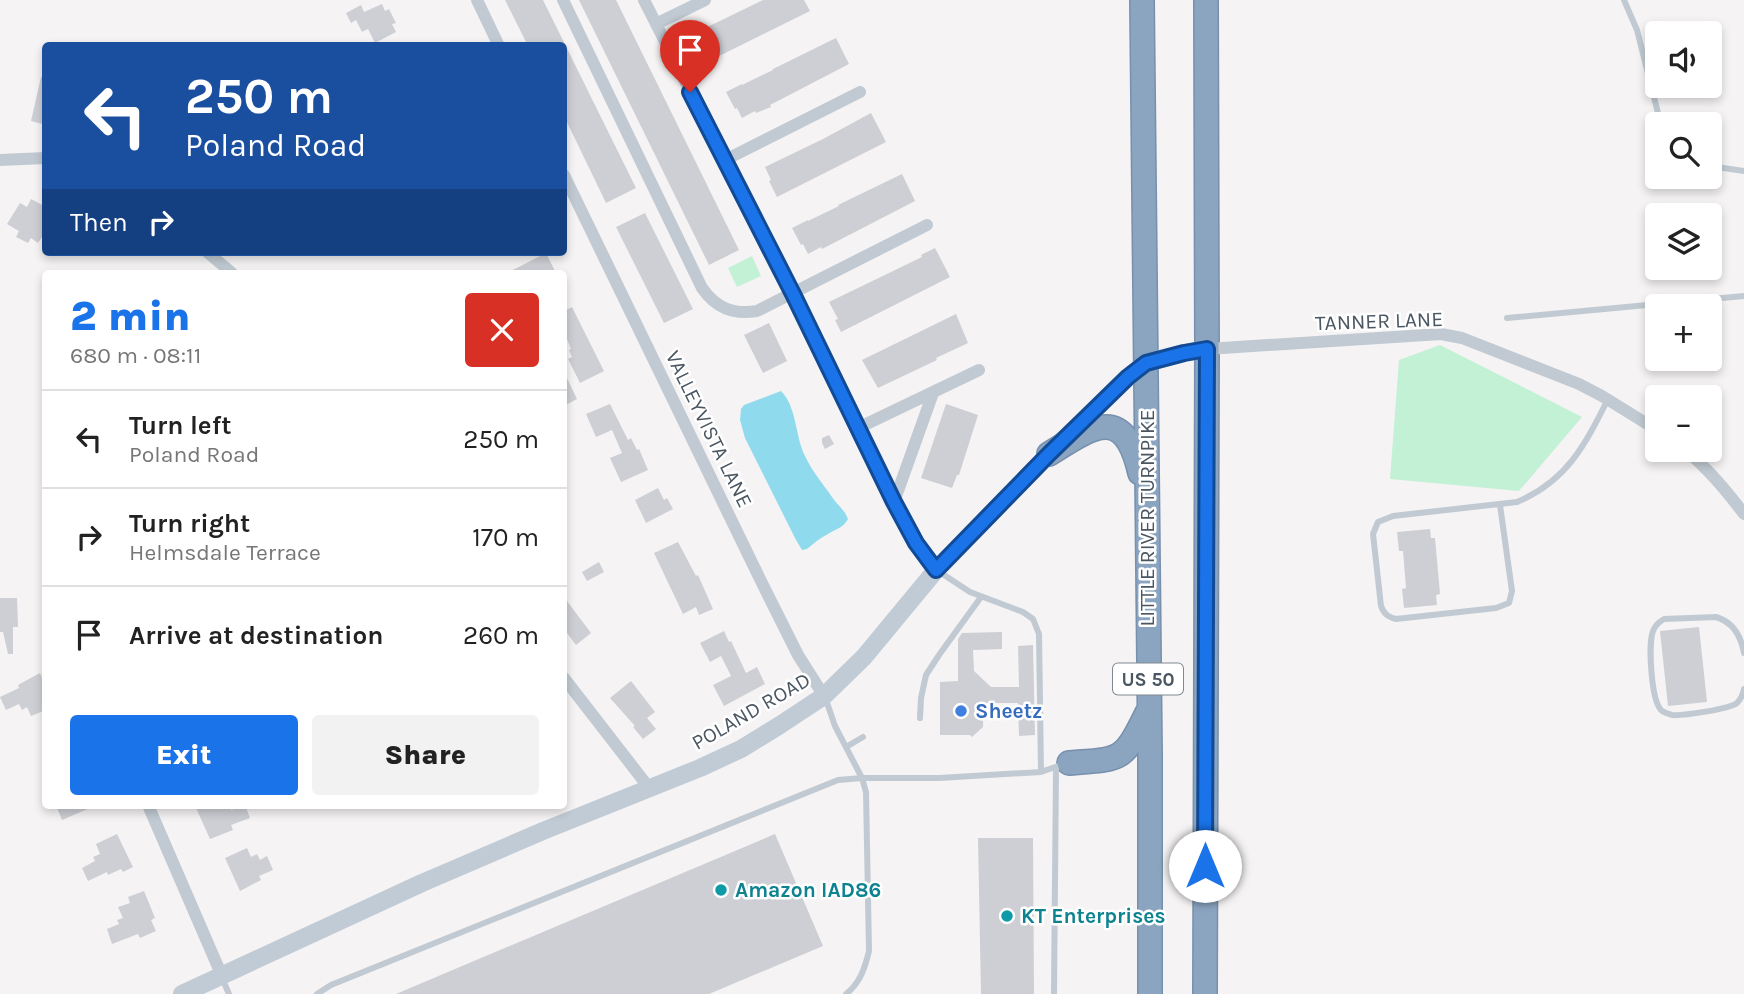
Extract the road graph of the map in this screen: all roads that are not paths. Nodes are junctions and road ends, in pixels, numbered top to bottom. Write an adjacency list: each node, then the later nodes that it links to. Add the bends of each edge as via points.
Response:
1 (477, 0): 9 (street)
2 (563, 0): 21 (street, via 709,297 727,309 748,313)
3 (644, 0): 8 (street)
4 (705, 0): 8 (street)
5 (1142, 0): 25 (highway, LITTLE RIVER TURNPIKE / US 50)
6 (1206, 0): 24 (highway, US 50)
7 (1624, 0): 11 (lane, via 1637,30)
8 (656, 24): 14 (street)
9 (497, 42)
10 (860, 92): 14 (street)
11 (1659, 112)
12 (42, 158): 13 (street)
13 (0, 160)
14 (725, 160): 21 (street)
15 (1722, 168): 16 (lane)
16 (1744, 171)
17 (567, 181): 44 (street, VALLEYVISTA LANE, via 759,577)
18 (927, 225): 21 (street)
19 (212, 256): 20 (street)
20 (228, 270)
21 (793, 294): 30 (street)
22 (1744, 296): 23 (lane)
23 (1507, 318)
24 (1207, 349): 25 (street, POLAND ROAD); 28 (street, TANNER LANE, via 1441,334 1531,364); 61 (highway, US 50)
25 (1146, 363): 31 (street, POLAND ROAD); 36 (highway, LITTLE RIVER TURNPIKE / US 50)
26 (979, 370): 27 (street)
27 (933, 393): 30 (street); 33 (street)
28 (1608, 399): 29 (street, TANNER LANE); 34 (lane, via 1560,475 1535,495)
29 (1645, 422)
30 (858, 428): 33 (street)
31 (1049, 454): 36 (highway, via 1092,429 1115,428 1128,439 1136,456); 37 (street, POLAND ROAD)
32 (1700, 462): 35 (street)
33 (894, 502): 37 (street)
34 (1500, 505): 34 (lane, via 1393,516 1378,522 1373,534 1384,613 1396,619 1509,603 1512,592)
35 (1744, 514)
36 (1148, 522): 45 (highway, LITTLE RIVER TURNPIKE / US 50)
37 (936, 570): 38 (lane); 44 (street, POLAND ROAD, via 864,657)
38 (981, 597): 46 (lane, via 926,675); 50 (lane, via 1023,612 1033,619 1039,634)
39 (1744, 624): 40 (lane)
40 (1736, 630): 41 (lane); 43 (lane, via 1716,617 1658,623 1651,639 1653,689 1657,705 1674,715 1730,707 1739,702)
41 (1744, 653)
42 (567, 682): 52 (street)
43 (1744, 688)
44 (824, 696): 48 (lane); 52 (street, POLAND ROAD, via 741,749)
45 (1149, 710): 49 (highway, via 1121,755); 60 (highway, LITTLE RIVER TURNPIKE / US 50)
46 (920, 718)
47 (863, 737): 48 (lane)
48 (846, 747): 51 (lane)
49 (1063, 765): 50 (lane); 59 (lane)
50 (1041, 772): 51 (lane)
51 (862, 778): 57 (lane, via 838,780); 58 (lane, via 867,811 869,951 863,974)
52 (650, 789): 54 (street, POLAND ROAD, via 422,883)
53 (150, 809): 54 (street)
54 (222, 976): 55 (street, POLAND ROAD); 56 (lane)
55 (182, 994)
56 (229, 994)
57 (317, 994)
58 (846, 994)
59 (1054, 994)
60 (1150, 994)
61 (1205, 994)

